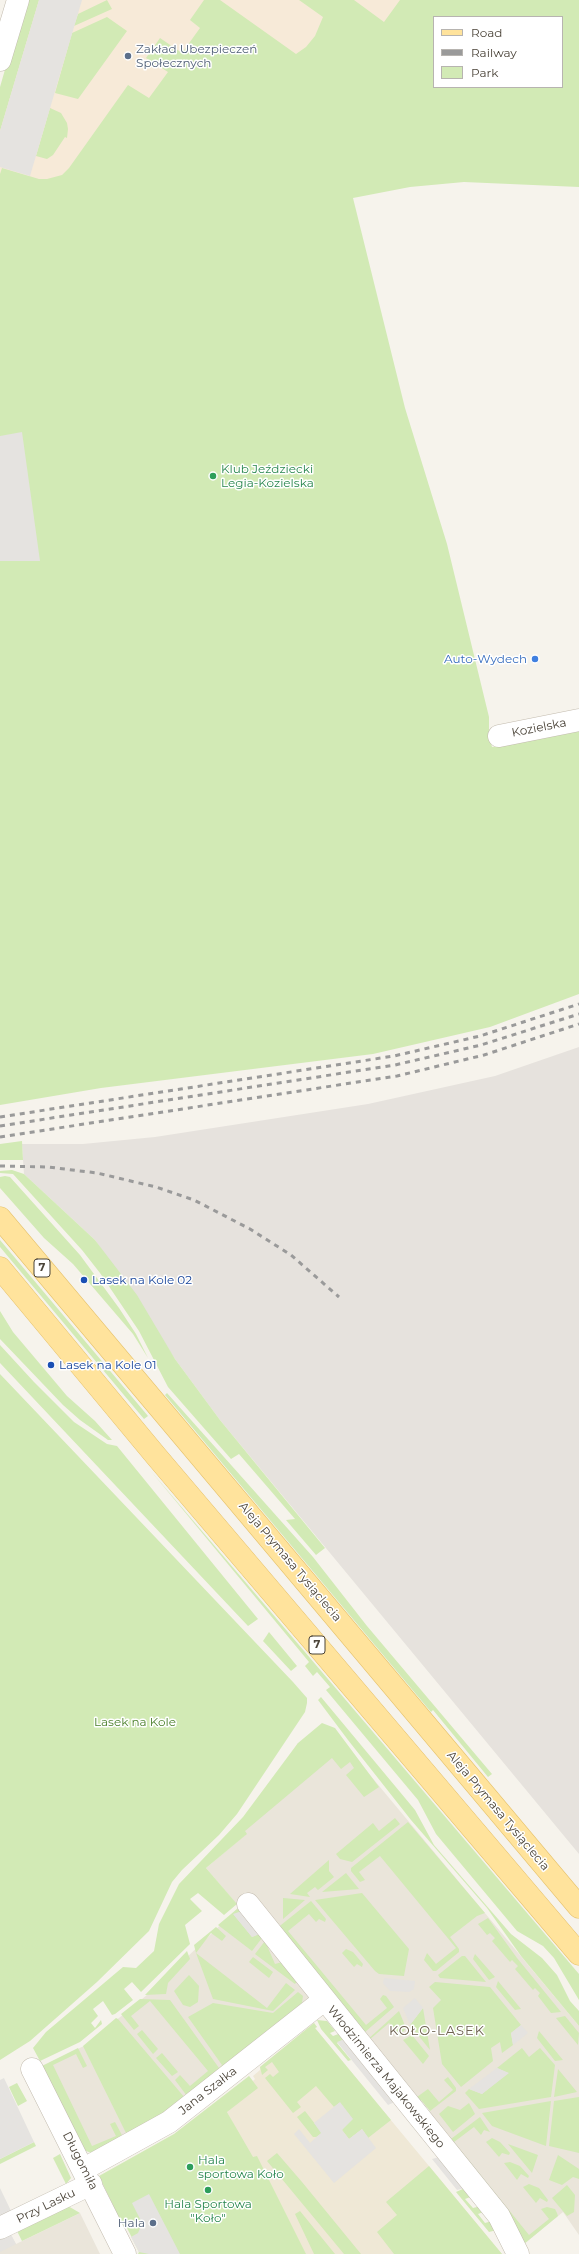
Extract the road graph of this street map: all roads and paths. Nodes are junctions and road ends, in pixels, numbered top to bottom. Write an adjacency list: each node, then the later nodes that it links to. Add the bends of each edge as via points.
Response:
1 (18, 0): 2 (street)
2 (0, 60)
3 (579, 720): 4 (street, Kozielska)
4 (499, 736)
5 (0, 1218): 8 (main road, Aleja Prymasa Tysiąclecia / 7)
6 (0, 1268): 9 (main road, 7, via 156,1456)
7 (248, 1904): 10 (street, Włodzimierza Majakowskiego)
8 (579, 1907)
9 (579, 1954)
10 (324, 2000): 12 (street, Jana Szałka, via 169,2122); 15 (street, Włodzimierza Majakowskiego, via 498,2216)
11 (32, 2069): 12 (street, Długomiła)
12 (88, 2176): 13 (street, Przy Lasku); 14 (street, Długomiła)
13 (0, 2228)
14 (125, 2254)
15 (518, 2254)

